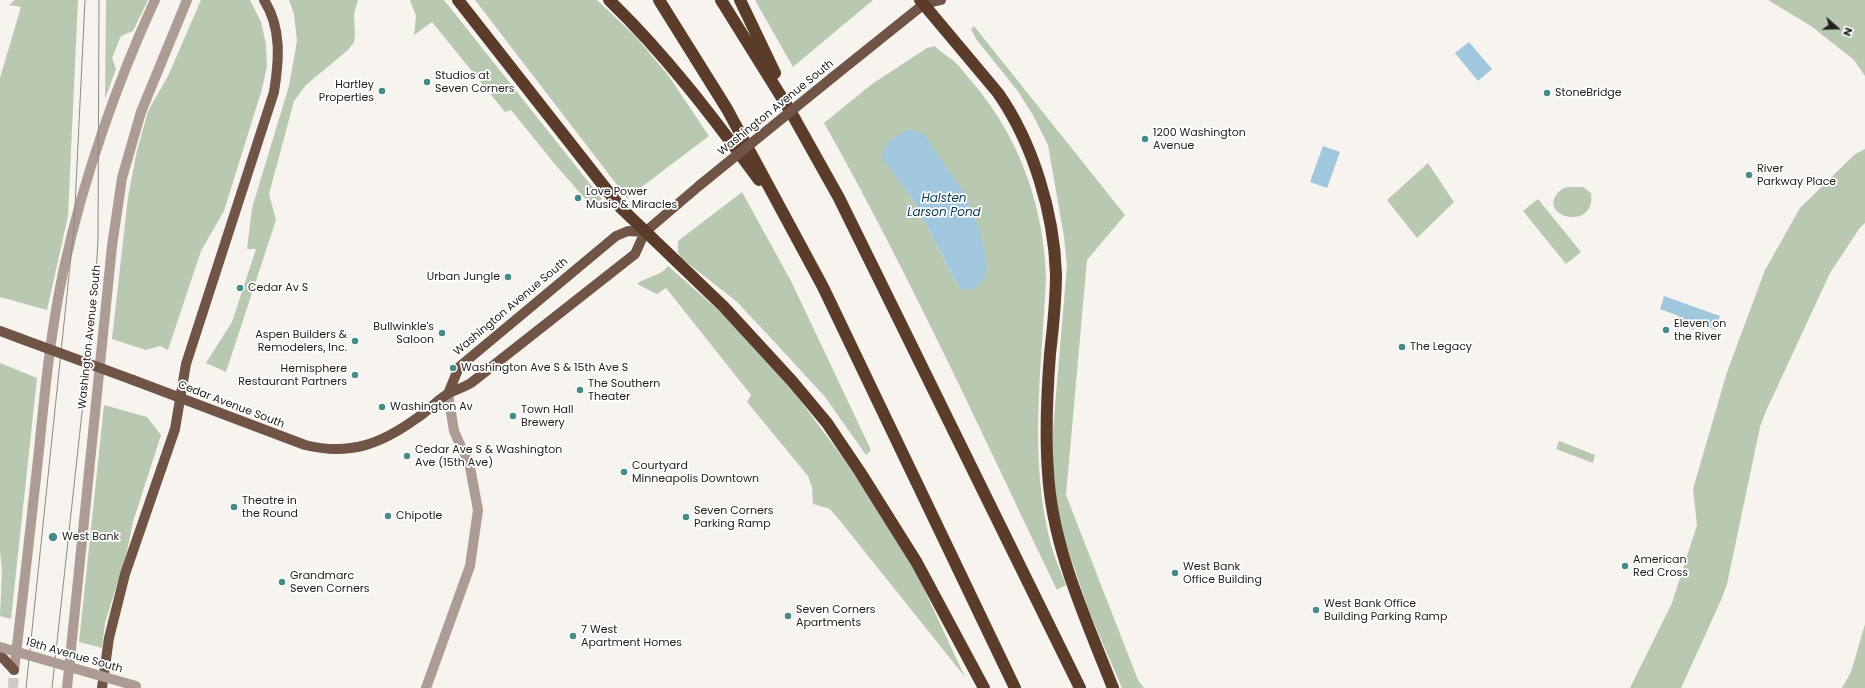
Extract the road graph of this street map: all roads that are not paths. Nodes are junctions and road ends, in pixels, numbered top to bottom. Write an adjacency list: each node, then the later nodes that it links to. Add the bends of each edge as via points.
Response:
1 (155, 0): 19 (street, via 98,147 64,268 55,312)
2 (187, 0): 21 (street, Washington Avenue South, via 141,112 122,178 112,246)
3 (264, 0): 16 (main road, via 271,11 277,33 279,61 274,92 186,364)
4 (458, 0): 13 (highway, via 621,208)
5 (609, 0): 12 (highway, via 654,46 701,103)
6 (659, 0): 12 (highway, via 727,109)
7 (721, 0): 11 (highway)
8 (740, 0): 11 (highway)
9 (941, 0): 10 (main road, Washington Avenue South)
10 (923, 1): 13 (main road, Washington Avenue South, bridge); 27 (highway, via 1007,107 1044,193 1053,235 1056,276 1047,408 1051,503 1059,543)
11 (814, 153): 26 (highway, via 874,266)
12 (794, 231): 25 (highway)
13 (645, 232): 15 (main road, Washington Avenue South, via 635,254 471,383); 15 (main road, Washington Avenue South, via 628,231 616,236 459,367); 24 (highway, via 744,328 827,423 917,563)
14 (0, 331): 16 (main road, Cedar Avenue South, bridge)
15 (448, 394): 16 (main road, Cedar Avenue South, via 393,434 366,446 324,450); 23 (street, via 454,431 470,467 478,510 470,566)
16 (180, 398): 22 (main road, via 175,429 125,574 110,638)
17 (0, 647): 20 (street, 19th Avenue South, bridge)
18 (0, 655): 19 (main road)
19 (14, 670)
20 (139, 687)
21 (67, 688)
22 (102, 688)
23 (426, 688)
24 (984, 688)
25 (1015, 688)
26 (1080, 688)
27 (1113, 688)

